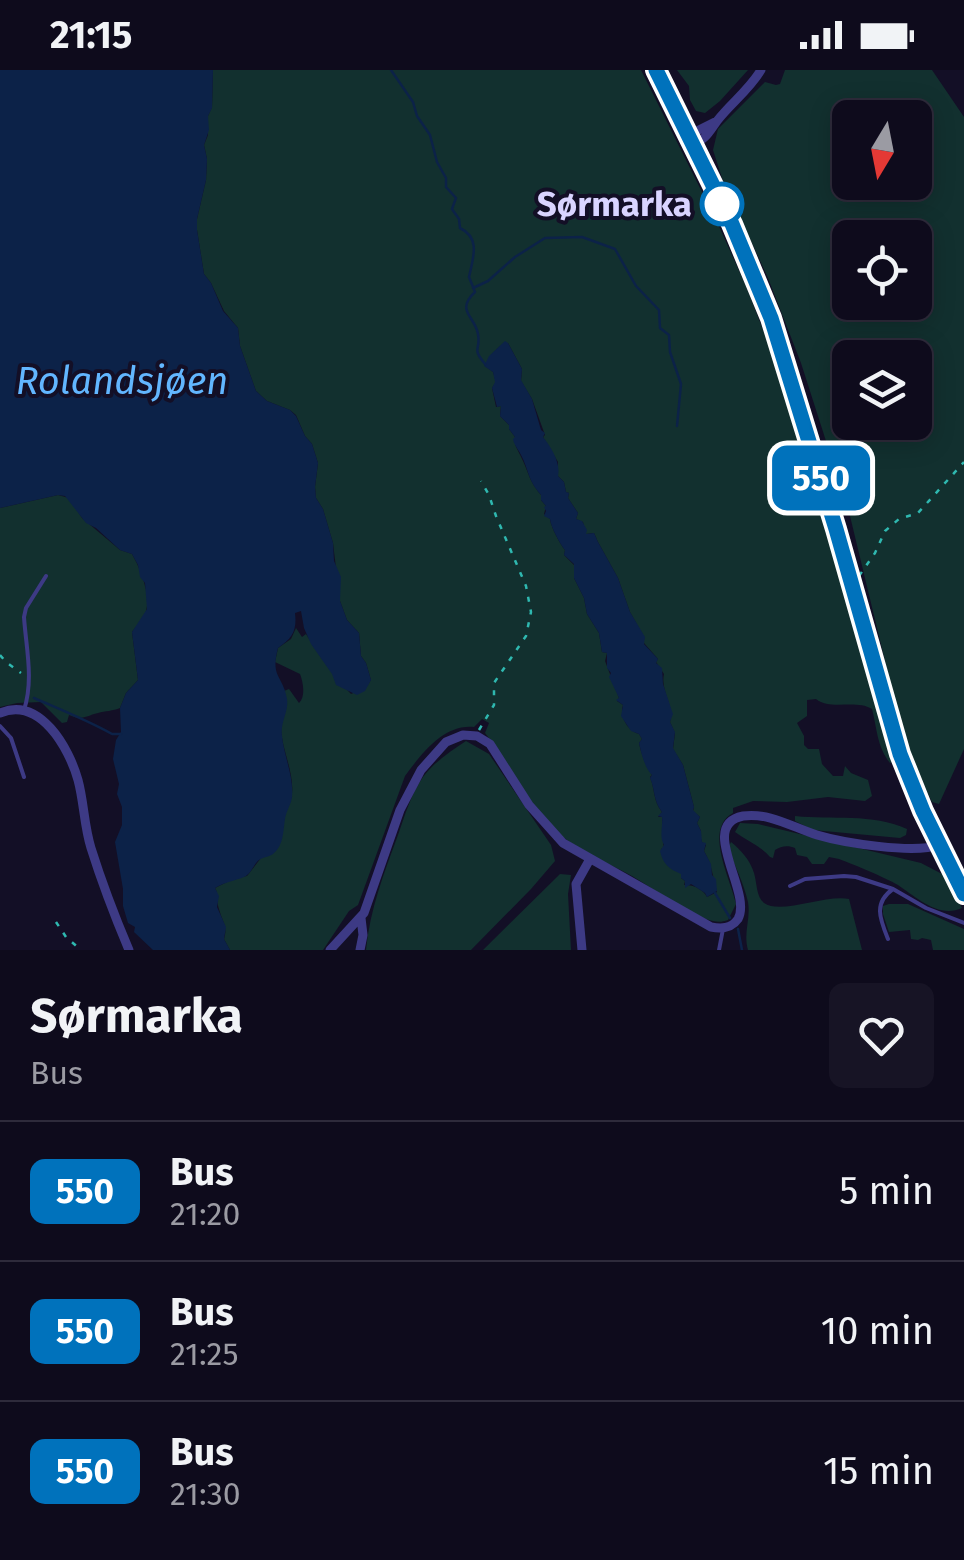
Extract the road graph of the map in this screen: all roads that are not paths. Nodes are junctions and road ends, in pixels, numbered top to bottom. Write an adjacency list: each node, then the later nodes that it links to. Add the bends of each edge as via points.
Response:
1 (656, 70): 3 (main road)
2 (761, 70): 3 (street)
3 (691, 140): 9 (main road, via 771,318 900,754)
4 (46, 576): 5 (lane, via 24,616 30,678)
5 (24, 710): 6 (street); 18 (street, via 51,728 72,762 93,853)
6 (0, 712)
7 (0, 726): 8 (lane)
8 (24, 776)
9 (939, 845): 13 (main road); 16 (street, via 919,849 841,840 766,817 735,819 726,828 725,844 741,906 736,921)
10 (590, 860): 14 (street, via 545,826 486,740 462,735 422,770 400,810); 16 (street, via 706,926); 21 (street, via 576,884)
11 (790, 886): 12 (lane, via 844,876)
12 (894, 889): 15 (lane); 17 (lane, via 879,908)
13 (963, 889)
14 (361, 918): 19 (street); 20 (street)
15 (964, 923)
16 (723, 929): 22 (lane)
17 (888, 939)
18 (129, 950)
19 (330, 950)
20 (360, 950)
21 (582, 950)
22 (720, 950)

